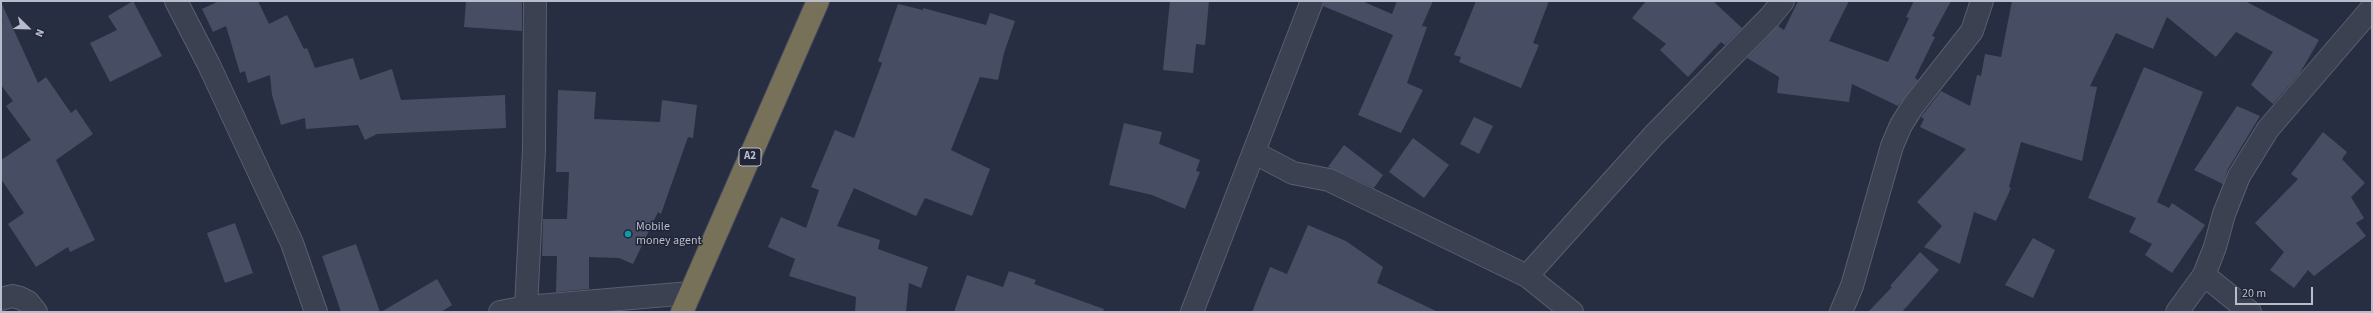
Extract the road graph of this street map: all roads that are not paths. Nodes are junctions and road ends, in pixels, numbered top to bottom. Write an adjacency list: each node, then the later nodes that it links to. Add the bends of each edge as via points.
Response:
1 (176, 1): 15 (street, via 209,65 292,243)
2 (535, 1): 13 (street, via 534,150)
3 (818, 1): 12 (highway, A2)
4 (1312, 1): 8 (street)
5 (1783, 1): 10 (street, via 1654,135)
6 (1982, 1): 19 (street, via 1972,31 1901,125 1892,146 1852,286)
7 (2372, 8): 9 (street, via 2268,129 2239,176)
8 (1255, 153): 10 (street, via 1293,173 1329,180); 17 (street)
9 (2204, 275): 20 (street); 21 (street)
10 (1527, 276): 18 (street)
11 (1, 299): 14 (street, via 12,296 20,298 28,302)
12 (686, 302): 13 (street)
13 (526, 307): 16 (street)
14 (36, 312)
15 (316, 312)
16 (500, 312)
17 (1192, 312)
18 (1572, 312)
19 (1840, 312)
20 (2177, 312)
21 (2250, 312)

